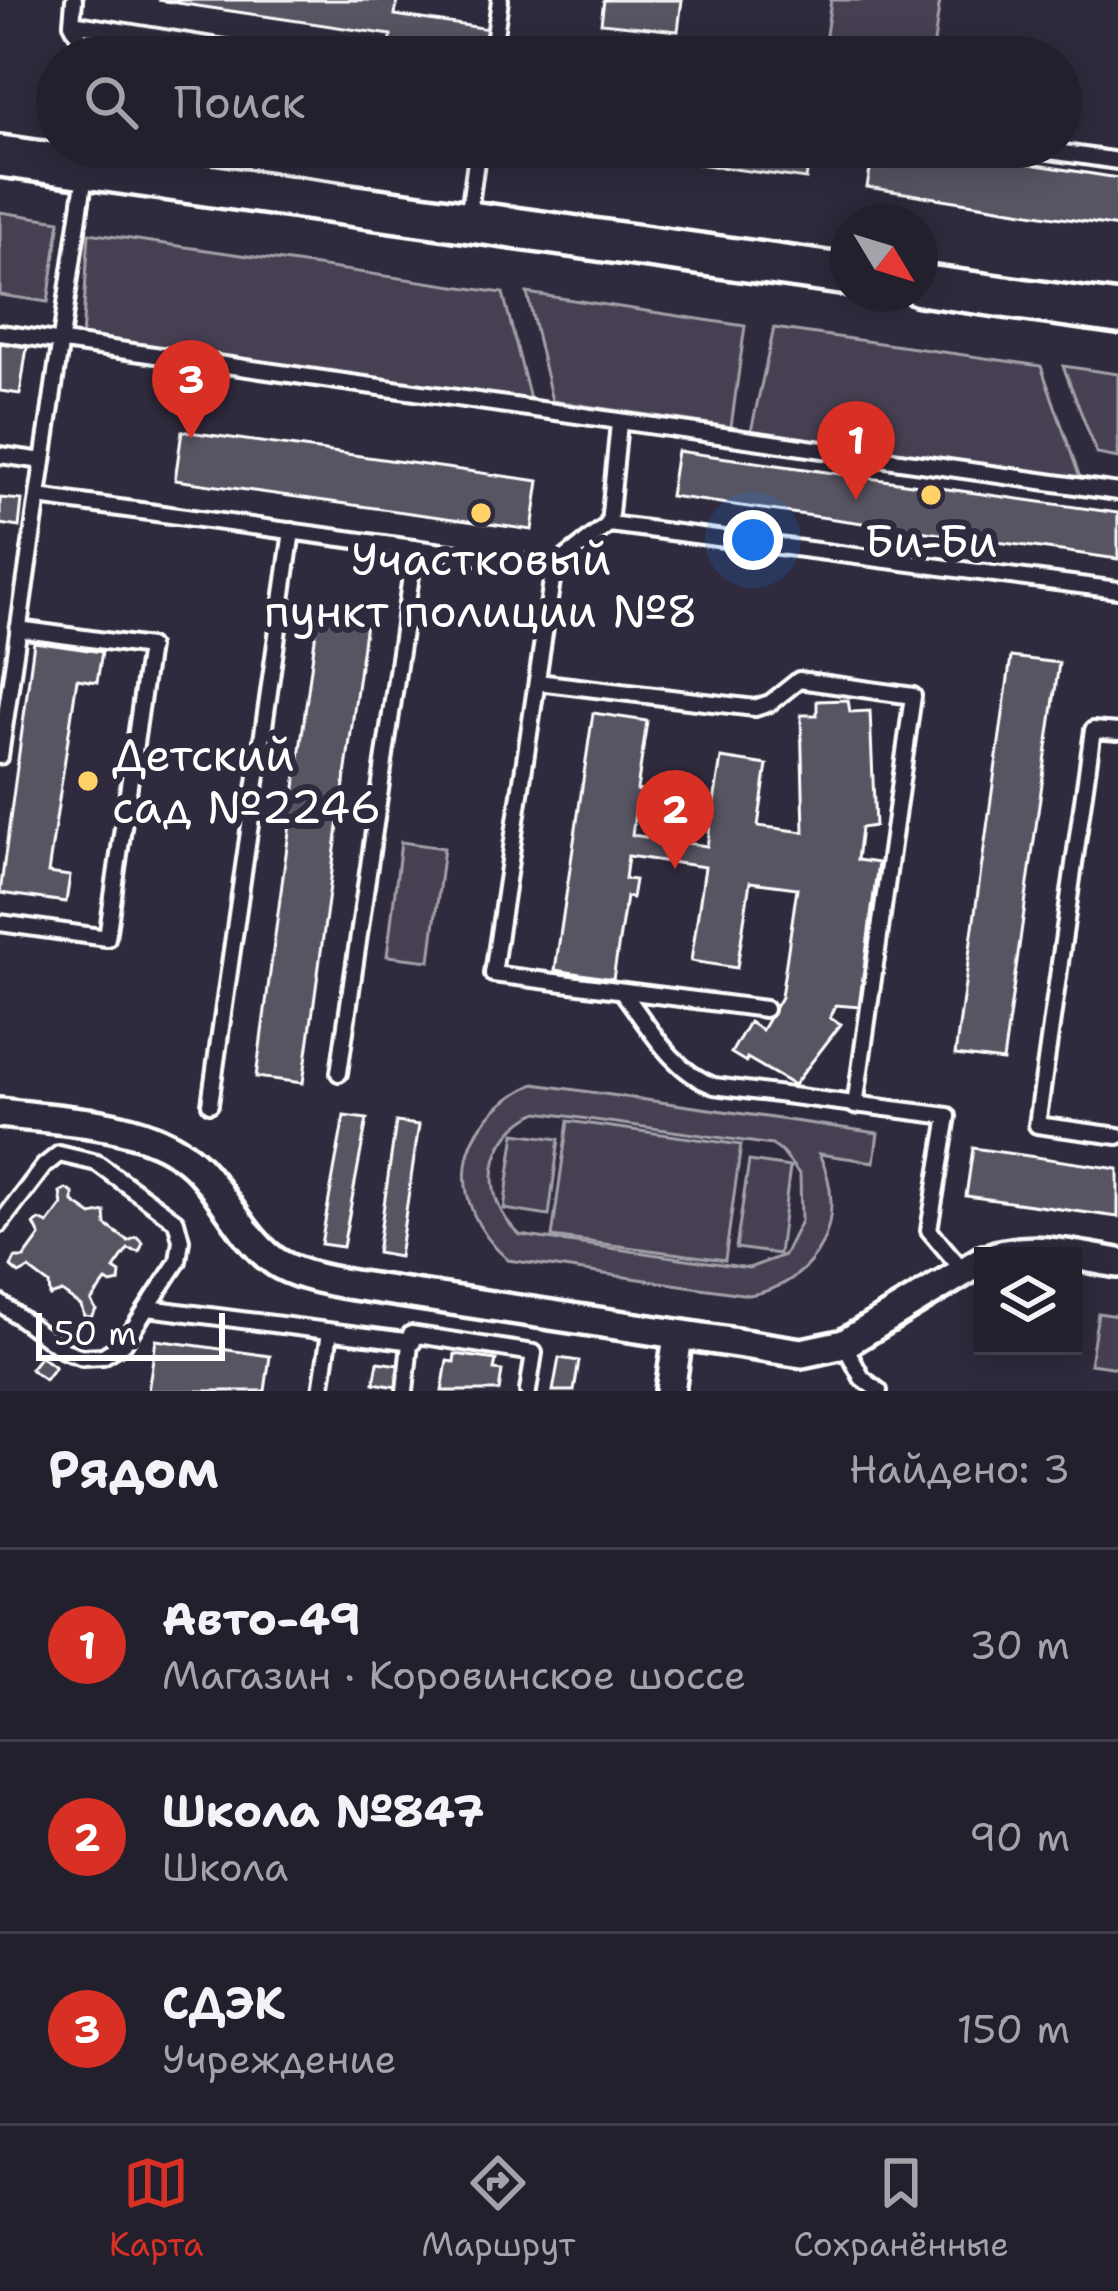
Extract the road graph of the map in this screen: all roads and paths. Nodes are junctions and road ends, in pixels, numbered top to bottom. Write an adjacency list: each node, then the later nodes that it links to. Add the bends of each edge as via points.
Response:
1 (74, 0): 3 (lane)
2 (500, 0): 6 (lane)
3 (72, 23): 4 (lane); 5 (lane)
4 (78, 36)
5 (152, 36)
6 (495, 36)
7 (0, 156): 9 (main road)
8 (1082, 156): 10 (lane)
9 (36, 157)
10 (1118, 161)
11 (86, 168): 19 (lane)
12 (147, 168): 14 (main road)
13 (475, 168): 14 (lane)
14 (468, 221): 15 (main road)
15 (830, 271)
16 (938, 288): 17 (main road)
17 (1118, 313)
18 (0, 333): 19 (lane)
19 (60, 344): 20 (lane); 22 (lane)
20 (619, 423): 23 (lane); 25 (lane)
21 (0, 455): 22 (lane)
22 (43, 461): 24 (lane)
23 (1118, 493)
24 (38, 497): 26 (lane); 30 (lane)
25 (609, 524): 28 (lane); 29 (lane)
26 (292, 531): 27 (lane); 38 (lane)
27 (415, 548): 28 (lane); 37 (lane)
28 (554, 567): 31 (lane)
29 (1118, 590)
30 (19, 629): 33 (lane); 34 (lane, via 149,647 107,938)
31 (537, 682): 35 (lane, via 493,974); 39 (lane, via 755,708 799,680 913,696)
32 (1118, 733): 41 (lane, via 1093,730 1037,1124)
33 (0, 756)
34 (0, 923)
35 (622, 991): 36 (lane); 39 (lane, via 700,1081)
36 (765, 1009)
37 (339, 1073)
38 (210, 1104)
39 (855, 1106): 45 (lane, via 948,1116 929,1230)
40 (0, 1113): 46 (street, via 154,1140 189,1160 278,1264 353,1286)
41 (1118, 1136)
42 (0, 1224): 48 (lane, via 59,1154 98,1162 176,1221 178,1261)
43 (1082, 1257): 44 (street)
44 (1118, 1263)
45 (973, 1264): 53 (street)
46 (459, 1302): 50 (street); 51 (lane)
47 (0, 1303): 48 (lane, via 82,1357 104,1356 124,1343)
48 (148, 1308): 49 (lane)
49 (330, 1332): 52 (lane); 54 (lane)
50 (678, 1336): 53 (street, via 802,1353); 57 (street)
51 (453, 1341): 52 (lane, via 411,1334); 56 (lane, via 534,1353)
52 (413, 1342): 55 (lane)
53 (844, 1344): 58 (lane)
54 (321, 1391)
55 (404, 1391)
56 (529, 1391)
57 (670, 1391)
58 (879, 1391)

